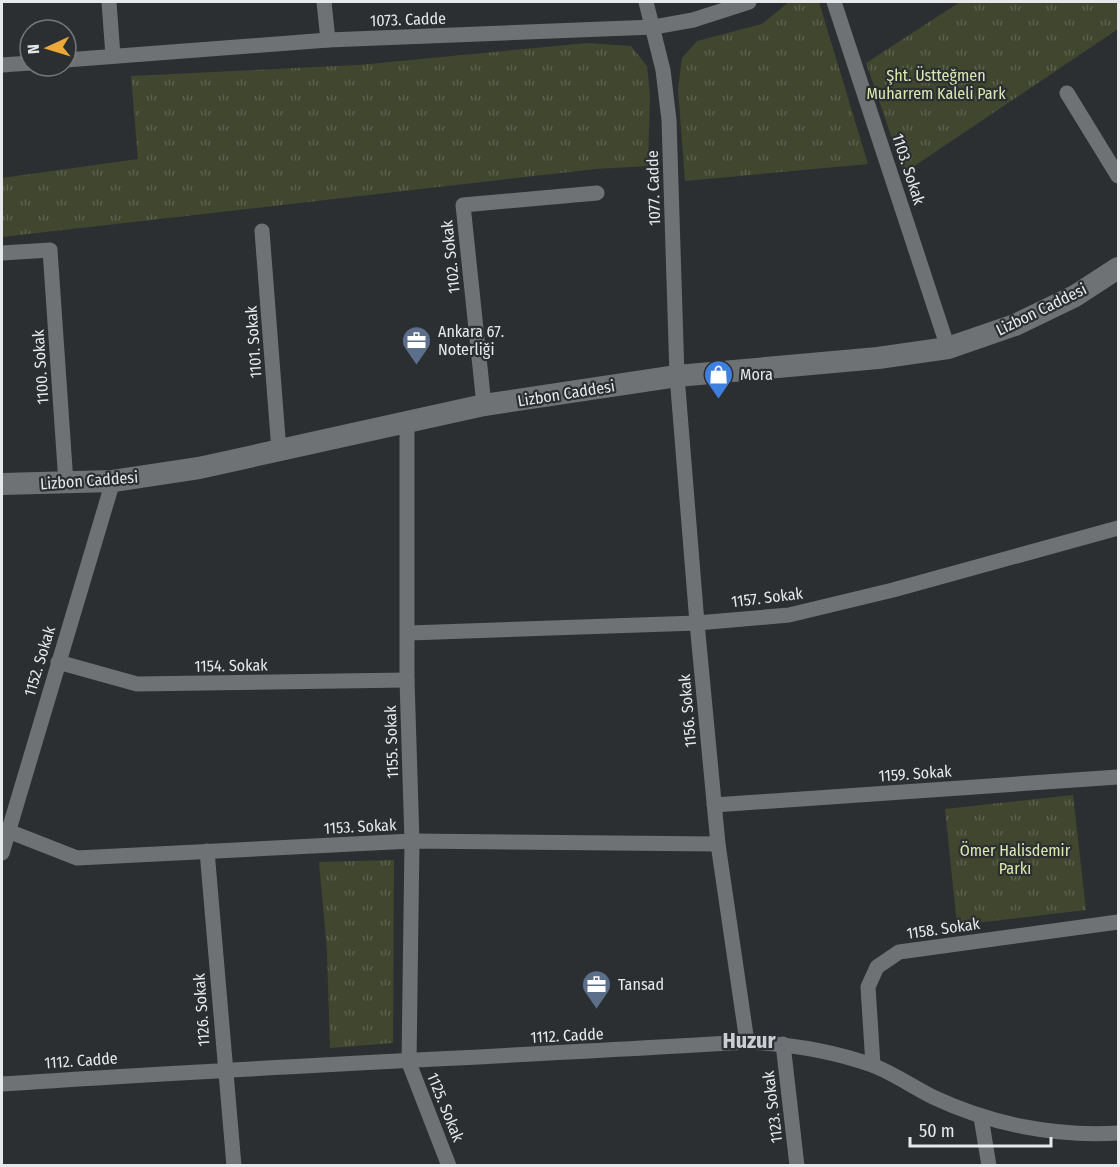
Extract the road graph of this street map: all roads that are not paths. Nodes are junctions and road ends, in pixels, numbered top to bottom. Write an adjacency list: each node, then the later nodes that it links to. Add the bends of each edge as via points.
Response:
1 (109, 2): 8 (street)
2 (324, 2): 7 (street)
3 (646, 2): 6 (street, 1077. Cadde)
4 (749, 2): 6 (street, 1073. Cadde, via 693,20)
5 (834, 2): 18 (street, 1103. Sokak)
6 (654, 27): 7 (street, 1073. Cadde); 19 (street, 1077. Cadde, via 669,120)
7 (328, 40): 8 (street, 1073. Cadde)
8 (113, 56): 9 (street, 1073. Cadde)
9 (78, 59)
10 (18, 64): 11 (street)
11 (2, 65)
12 (1067, 93): 13 (street)
13 (1119, 176)
14 (597, 193): 20 (street, 1102. Sokak, via 462,205)
15 (262, 231): 22 (street, 1101. Sokak)
16 (2, 253): 24 (street, 1100. Sokak, via 50,250)
17 (1119, 268): 18 (main road, Lizbon Caddesi, via 1075,296 1015,325)
18 (948, 348): 19 (main road, Lizbon Caddesi)
19 (677, 376): 20 (main road, Lizbon Caddesi); 27 (street, 1156. Sokak)
20 (484, 405): 21 (main road, Lizbon Caddesi)
21 (407, 421): 22 (main road, Lizbon Caddesi); 28 (street, 1155. Sokak)
22 (279, 451): 23 (main road, Lizbon Caddesi)
23 (113, 481): 24 (main road, Lizbon Caddesi); 29 (street, 1152. Sokak)
24 (66, 483): 25 (main road, Lizbon Caddesi)
25 (2, 484)
26 (1119, 528): 27 (street, 1157. Sokak, via 789,615)
27 (697, 624): 28 (street, 1157. Sokak); 32 (street, 1156. Sokak)
28 (409, 633): 30 (street, 1155. Sokak)
29 (58, 662): 30 (street, 1154. Sokak, via 137,684); 33 (street, 1152. Sokak)
30 (407, 680): 34 (street, 1155. Sokak)
31 (1119, 777): 32 (street, 1159. Sokak)
32 (714, 805): 35 (street, 1156. Sokak)
33 (8, 831): 36 (street, 1153. Sokak, via 77,858); 37 (street, 1152. Sokak)
34 (412, 841): 35 (street, 1153. Sokak); 36 (street, 1153. Sokak); 41 (street, 1155. Sokak)
35 (718, 844): 39 (street, 1156. Sokak)
36 (207, 851): 43 (street, 1126. Sokak)
37 (2, 853)
38 (1119, 922): 42 (street, 1158. Sokak, via 899,952 877,967 868,987)
39 (747, 1042): 40 (street, 1112. Cadde); 41 (street, 1112. Cadde)
40 (783, 1044): 42 (street, 1112. Cadde); 49 (street, 1123. Sokak)
41 (409, 1063): 43 (street, 1112. Cadde); 48 (street, 1125. Sokak)
42 (873, 1065): 45 (street, 1112. Cadde, via 934,1098)
43 (224, 1069): 44 (street, 1112. Cadde); 47 (street, 1126. Sokak)
44 (2, 1084)
45 (981, 1117): 46 (street, 1112. Cadde, via 1041,1130); 50 (street)
46 (1119, 1133)
47 (234, 1166)
48 (449, 1166)
49 (797, 1166)
50 (989, 1166)

